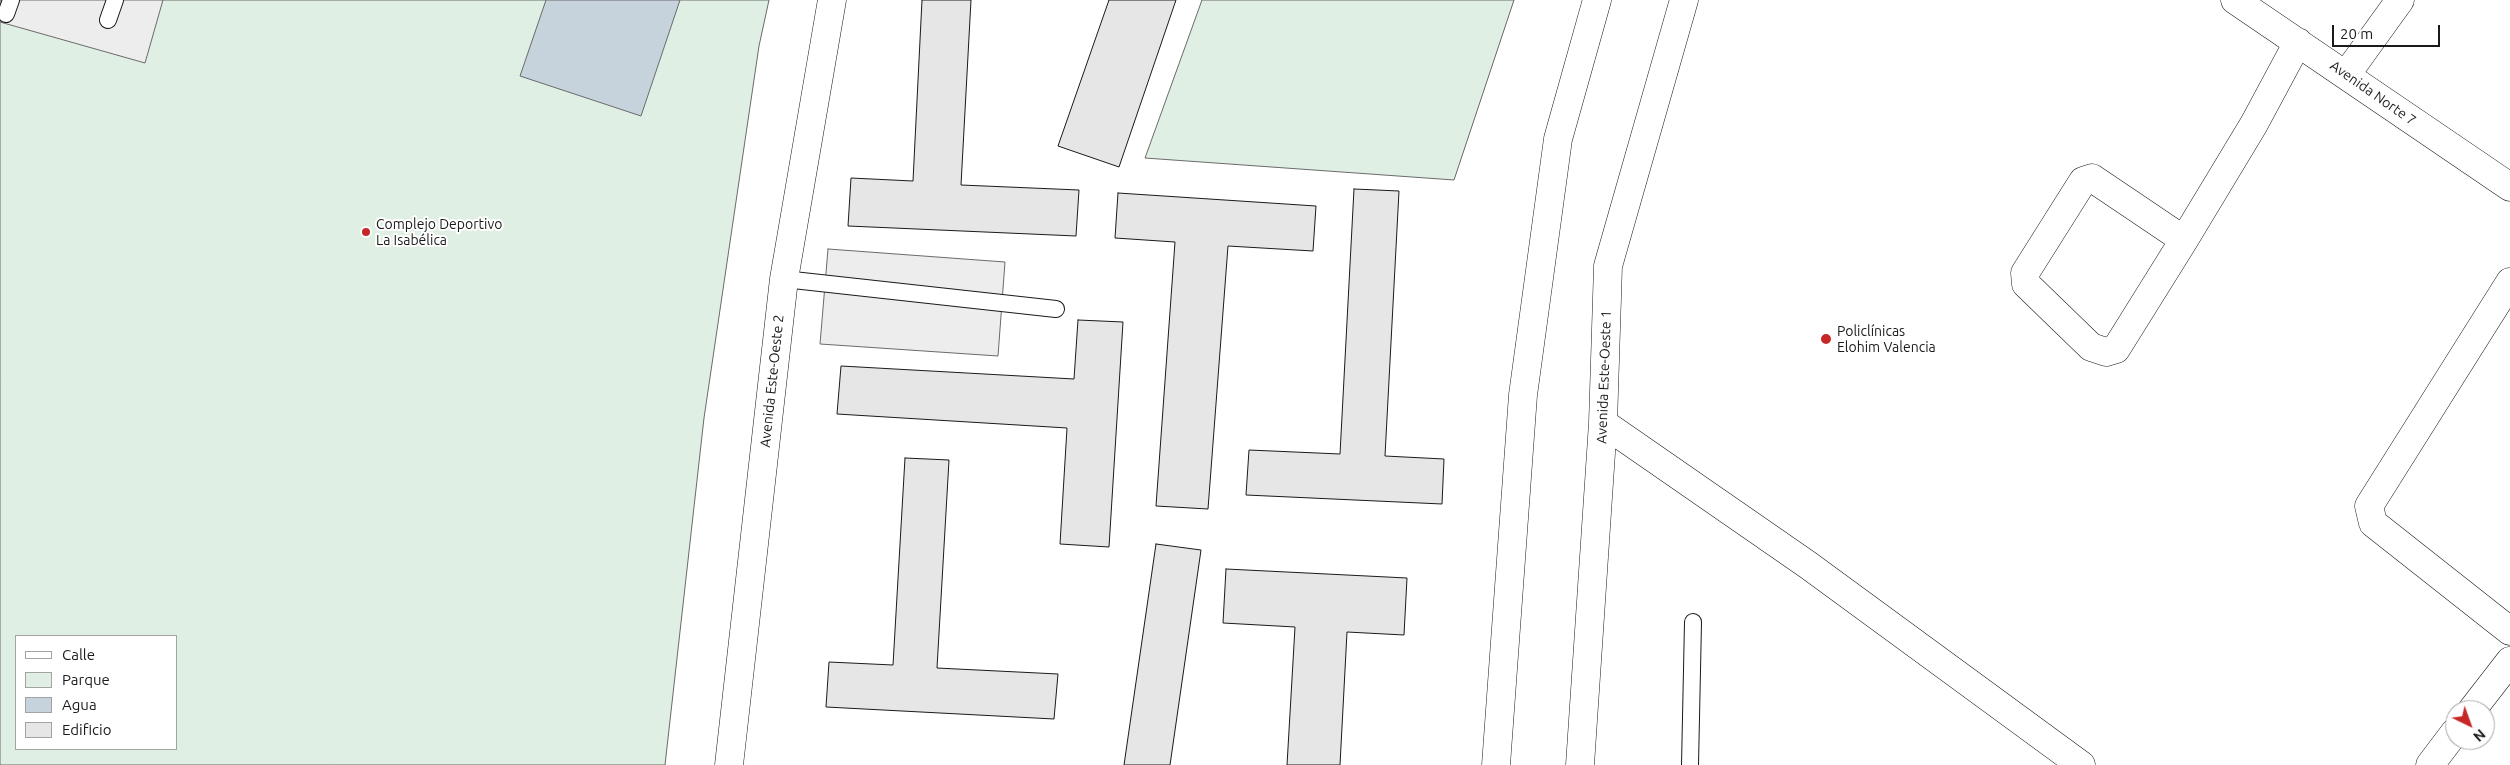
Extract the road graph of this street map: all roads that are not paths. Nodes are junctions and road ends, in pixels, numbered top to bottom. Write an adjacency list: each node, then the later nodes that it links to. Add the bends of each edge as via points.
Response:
1 (115, 0): 7 (lane)
2 (832, 0): 12 (street, Avenida Este-Oeste 2)
3 (1596, 0): 22 (street, via 1558,139 1524,385)
4 (1684, 0): 15 (street, Avenida Este-Oeste 1, via 1608,266)
5 (2235, 0): 8 (street, Avenida Norte 7)
6 (2400, 0): 9 (street)
7 (108, 20)
8 (2298, 42): 9 (street, Avenida Norte 7); 11 (street, via 2254,124)
9 (2346, 75): 10 (street, Avenida Norte 7)
10 (2510, 187)
11 (2184, 240): 11 (street, via 2116,349 2106,352 2091,346 2026,284 2025,273 2083,181 2092,178)
12 (784, 279): 14 (lane); 21 (street, Avenida Este-Oeste 2)
13 (2510, 282): 17 (street, via 2369,506 2374,523)
14 (1056, 309)
15 (1603, 423): 23 (street, Avenida Este-Oeste 1); 25 (street, via 1808,565)
16 (1694, 622): 24 (lane)
17 (2510, 631)
18 (2510, 660): 19 (street)
19 (2480, 700)
20 (2445, 745): 26 (street)
21 (729, 765)
22 (1496, 765)
23 (1580, 765)
24 (1690, 765)
25 (2081, 765)
26 (2430, 765)

